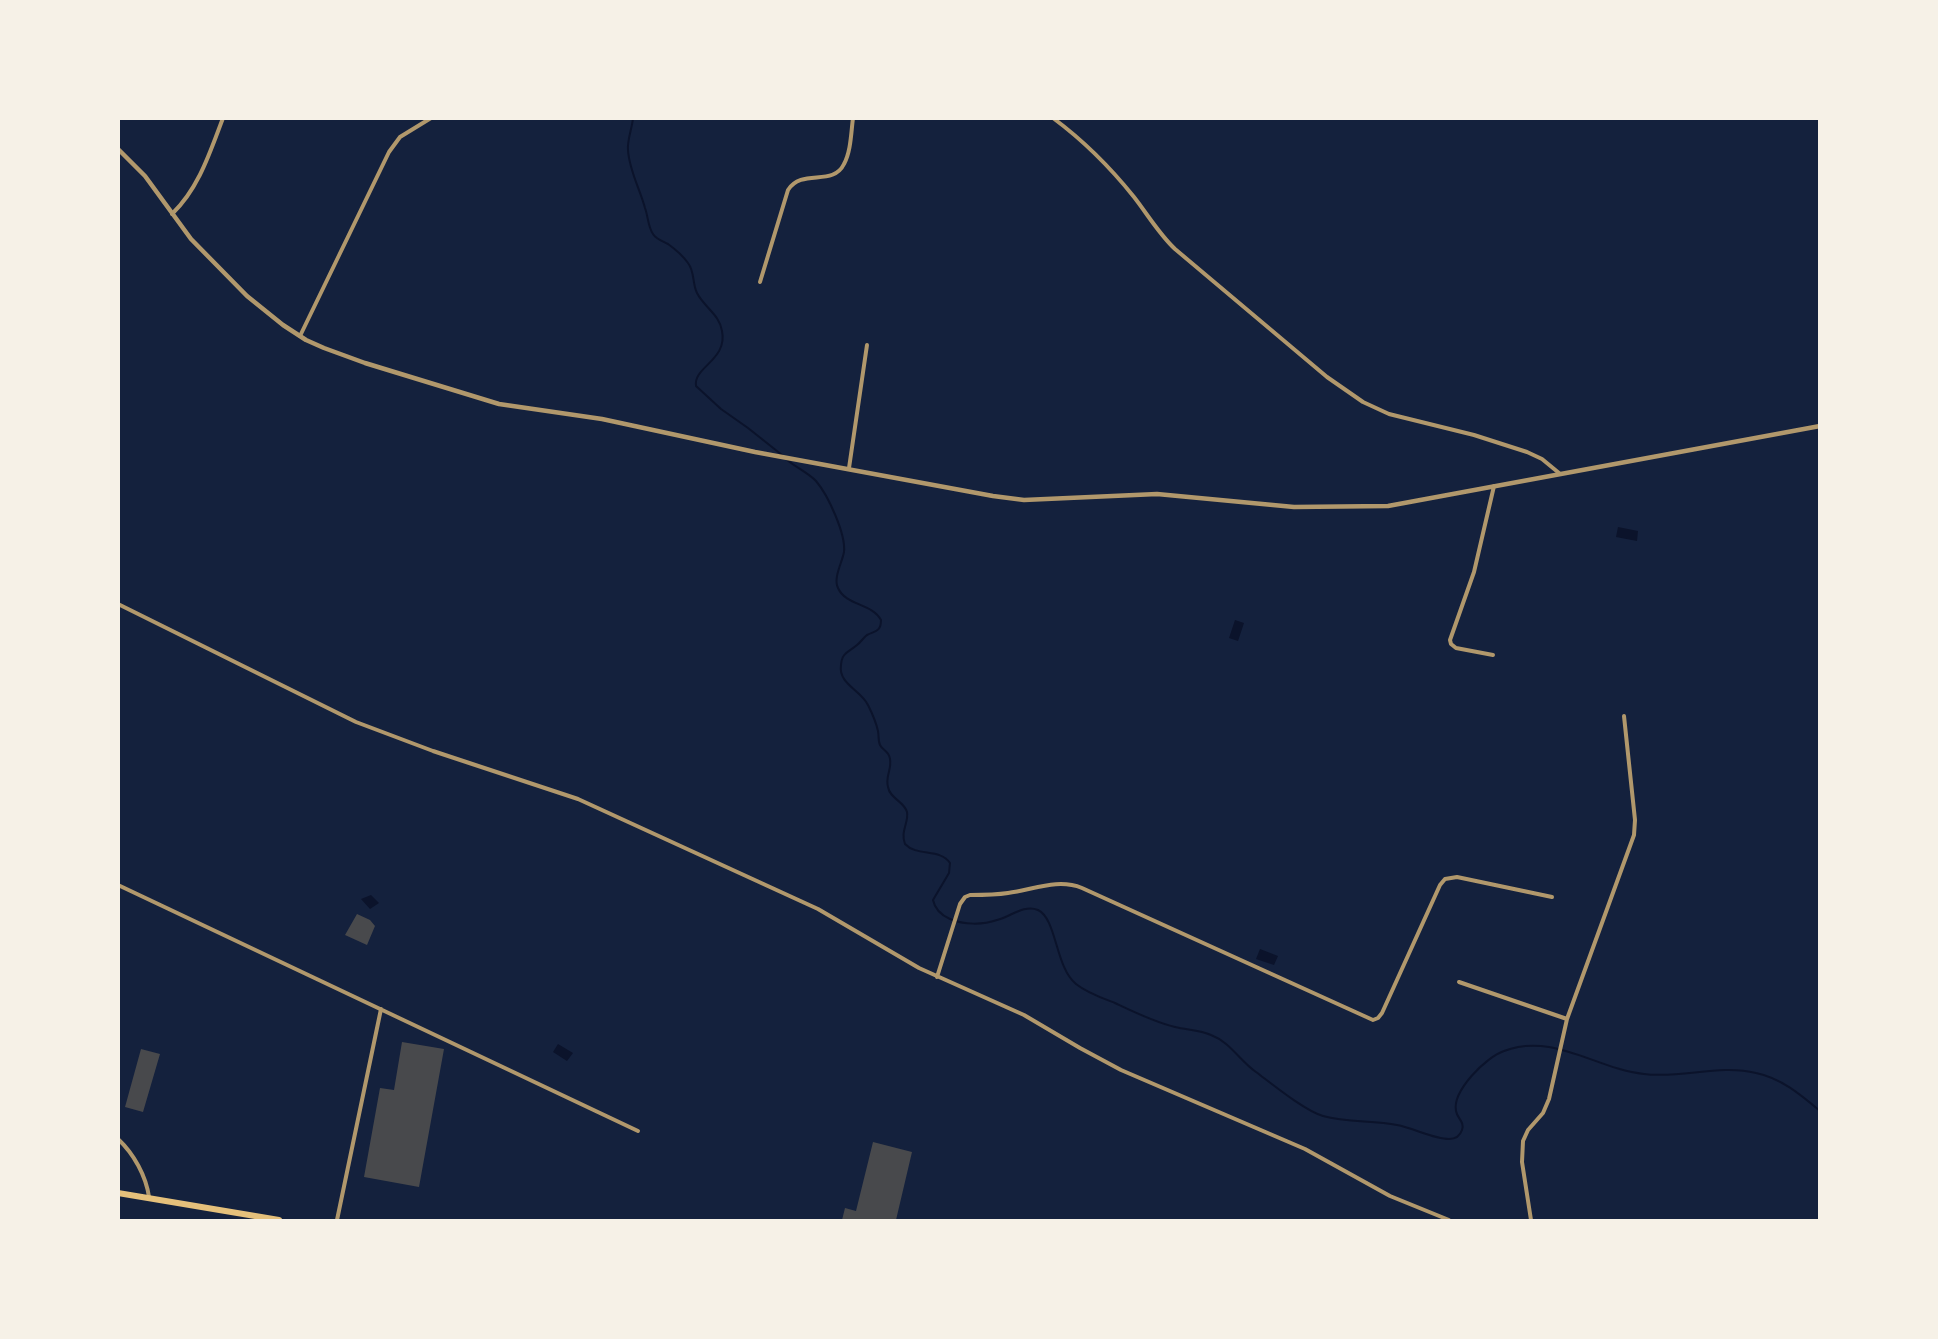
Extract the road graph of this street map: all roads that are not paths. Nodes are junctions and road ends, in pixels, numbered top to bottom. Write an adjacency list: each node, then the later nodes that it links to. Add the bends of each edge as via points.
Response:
1 (223, 118): 6 (street, via 195,185)
2 (431, 118): 8 (street, via 400,137 388,152)
3 (853, 118): 7 (street, via 847,157 840,171 799,180 788,190)
4 (1053, 118): 12 (street, via 1110,168 1175,249 1340,387 1385,412 1531,454)
5 (118, 149): 6 (street, via 145,176)
6 (172, 214): 8 (street, via 247,296)
7 (760, 282)
8 (300, 336): 11 (street, via 353,359 491,402 602,419)
9 (867, 345): 11 (street)
10 (1820, 426): 12 (street)
11 (849, 468): 13 (street, via 1024,500 1157,494 1289,507 1369,507)
12 (1560, 473): 13 (street)
13 (1494, 486): 15 (street, via 1474,572 1450,640 1456,648)
14 (118, 604): 19 (street, via 356,722 594,805 818,909)
15 (1493, 655)
16 (1624, 716): 22 (street, via 1635,820 1633,839)
17 (118, 885): 21 (street)
18 (1552, 897): 19 (street, via 1457,877 1445,879 1381,1014 1373,1020 1075,885 1059,883 963,898)
19 (937, 977): 29 (street, via 1032,1020 1121,1070 1305,1149 1390,1196)
20 (1459, 982): 22 (street)
21 (381, 1009): 23 (street); 28 (street)
22 (1568, 1019): 30 (street, via 1546,1107 1522,1144)
23 (638, 1131)
24 (118, 1139): 26 (street, via 134,1157)
25 (118, 1193): 26 (main road)
26 (149, 1198): 27 (main road)
27 (279, 1221)
28 (337, 1221)
29 (1449, 1221)
30 (1531, 1221)

